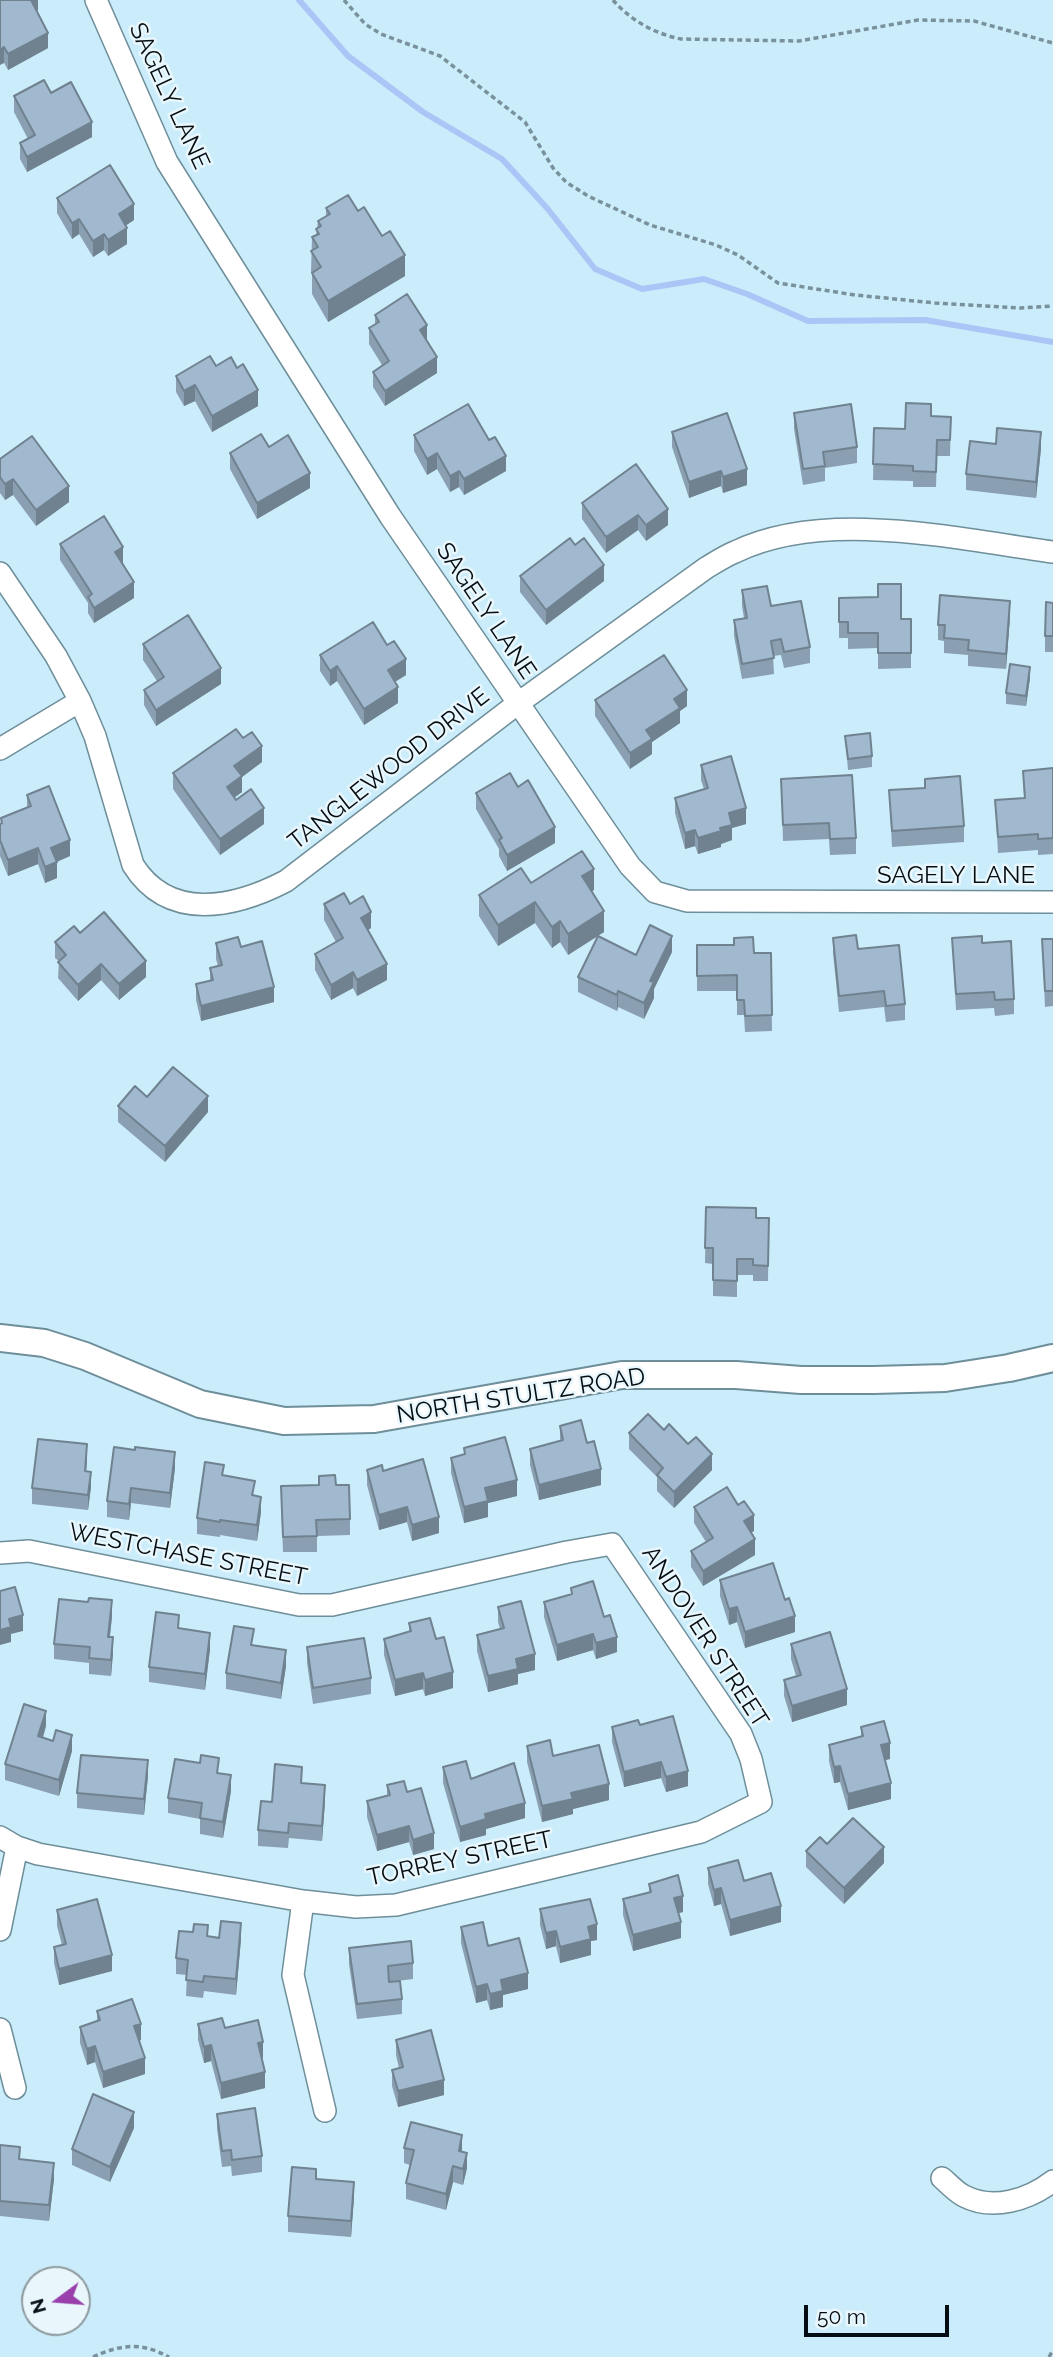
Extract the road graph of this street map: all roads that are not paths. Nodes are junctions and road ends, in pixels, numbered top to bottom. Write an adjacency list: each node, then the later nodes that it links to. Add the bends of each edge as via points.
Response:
1 (96, 0): 5 (street, SAGELY LANE, via 167,162 390,516)
2 (1053, 552): 5 (street, TANGLEWOOD DRIVE, via 865,530 833,529 769,541 736,551 706,568)
3 (0, 573): 4 (street, TANGLEWOOD DRIVE)
4 (80, 701): 5 (street, TANGLEWOOD DRIVE, via 95,736 132,865 143,882 157,891 183,903 202,905 245,898 286,881); 6 (street)
5 (517, 704): 7 (street, SAGELY LANE, via 630,866 655,892 687,901)
6 (0, 749)
7 (1053, 902)
8 (0, 1338): 9 (street, NORTH STULTZ ROAD, via 44,1343 200,1404 284,1421 374,1419 622,1375 933,1378)
9 (1053, 1357)
10 (612, 1544): 11 (street, WESTCHASE STREET, via 316,1606 29,1551); 12 (street, ANDOVER STREET, via 741,1734)
11 (0, 1553)
12 (761, 1802): 14 (street, TORREY STREET, via 701,1832 396,1905 356,1908)
13 (9, 1842): 14 (street, TORREY STREET, via 38,1854); 15 (street)
14 (303, 1901): 18 (street, via 293,1975)
15 (0, 1930)
16 (0, 2029): 17 (street)
17 (15, 2088)
18 (325, 2111)
19 (942, 2178): 20 (street, via 961,2195 1000,2204)
20 (1053, 2181)

